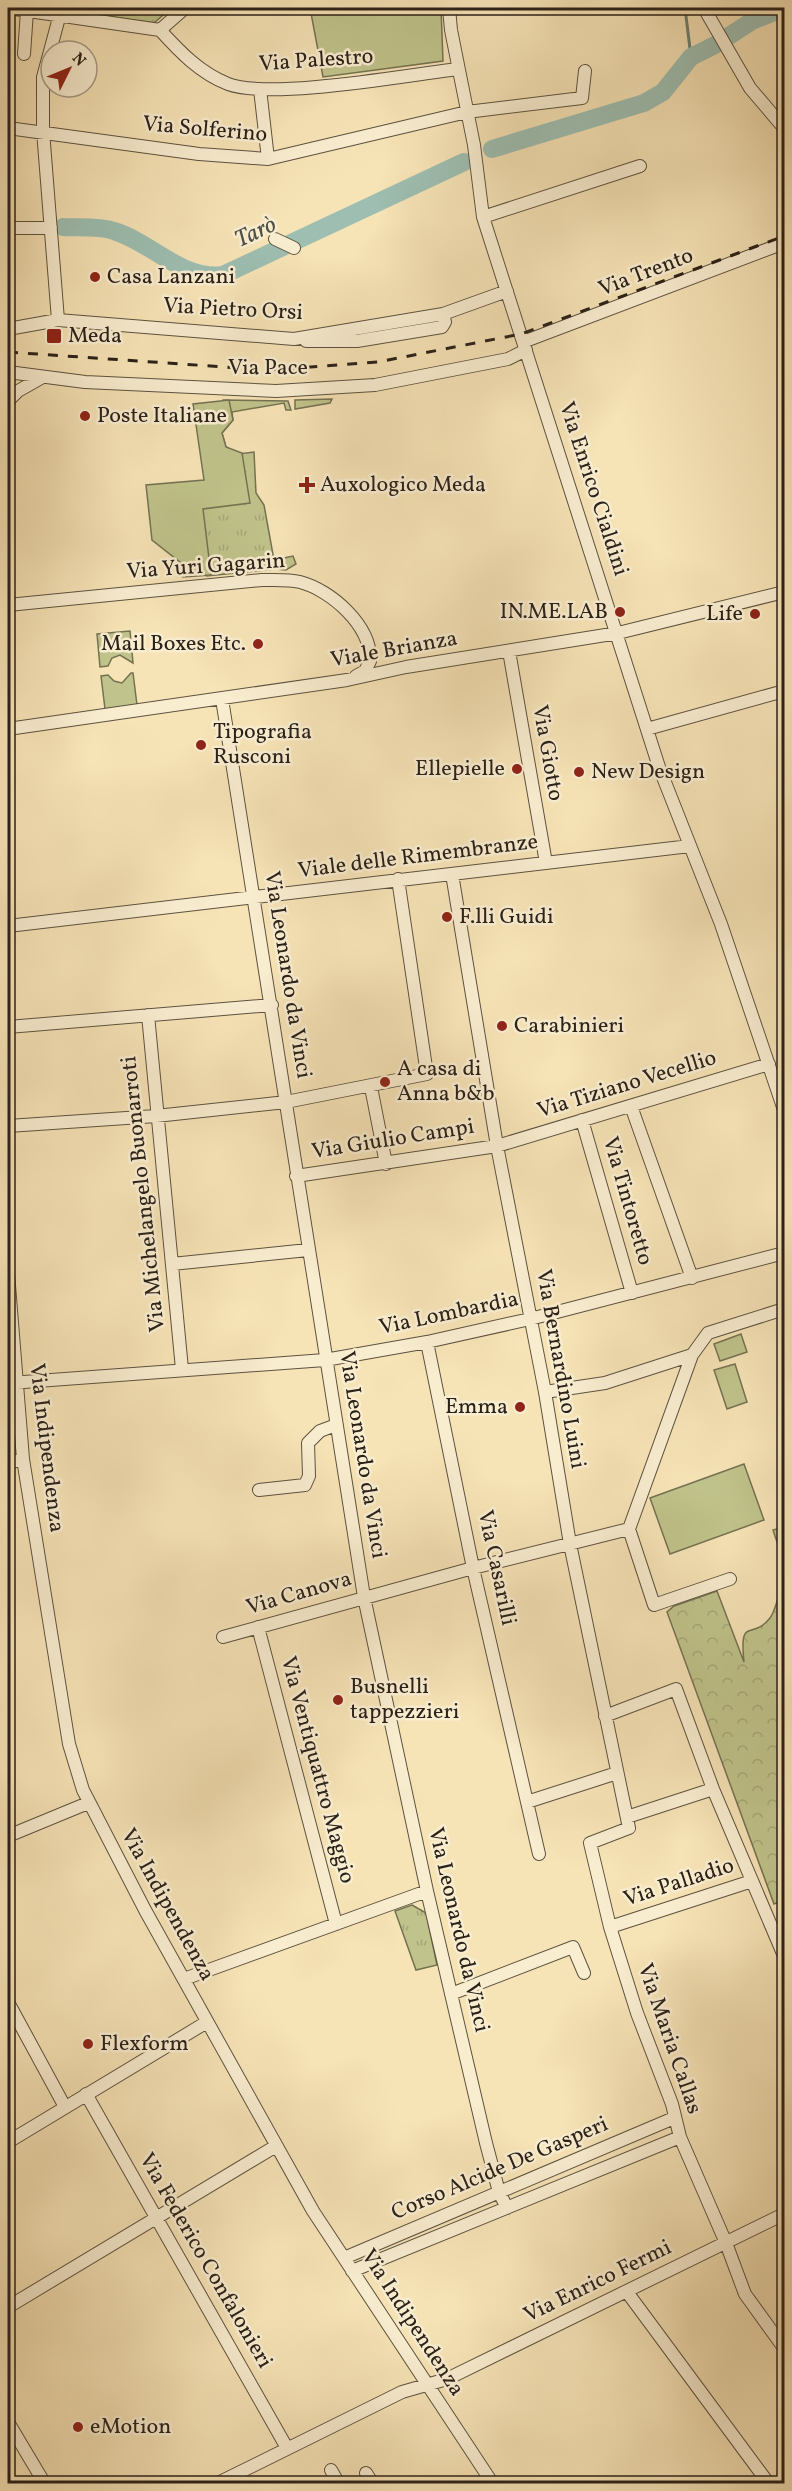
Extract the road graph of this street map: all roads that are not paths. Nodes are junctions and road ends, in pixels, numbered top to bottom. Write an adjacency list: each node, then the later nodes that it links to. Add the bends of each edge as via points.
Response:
1 (8, 8): 5 (street)
2 (185, 8): 7 (street)
3 (450, 8): 9 (street, Via Enrico Cialdini)
4 (704, 8): 14 (street)
5 (27, 11): 6 (street); 8 (street)
6 (60, 14): 7 (street); 17 (street, via 43,77)
7 (160, 30): 11 (street, Via Palestro, via 188,61 229,84)
8 (24, 54)
9 (458, 69): 11 (street, Via Palestro); 12 (street, Via Enrico Cialdini)
10 (585, 72): 12 (street, Via Solferino, via 582,98)
11 (260, 89): 18 (street)
12 (467, 112): 18 (street, Via Solferino); 20 (street, Via Enrico Cialdini)
13 (784, 113): 14 (street)
14 (770, 115): 16 (street)
15 (8, 128): 17 (street, Via Solferino)
16 (784, 128)
17 (43, 131): 18 (street, Via Solferino, via 199,154); 22 (street)
18 (268, 159)
19 (640, 166): 20 (street)
20 (483, 217): 26 (street, Via Enrico Cialdini)
21 (8, 228): 22 (street)
22 (51, 228): 27 (street)
23 (275, 239): 25 (street)
24 (784, 243): 29 (street, Via Trento)
25 (294, 248)
26 (507, 291): 27 (street, Via Pietro Orsi, via 444,318 294,339); 29 (street, Via Enrico Cialdini)
27 (58, 320): 28 (street, Via Pietro Orsi)
28 (8, 329)
29 (524, 346): 31 (street, Via Pace, via 508,358 446,372 336,388 187,388); 35 (street, Via Enrico Cialdini)
30 (8, 372): 31 (street, Via Pace)
31 (41, 378): 32 (street)
32 (8, 401)
33 (784, 592): 35 (street, Viale Brianza)
34 (8, 605): 36 (street, Via Yuri Gagarin, via 286,580 313,587 335,601 356,622)
35 (618, 633): 37 (street, Viale Brianza); 43 (street, Via Enrico Cialdini)
36 (369, 645): 38 (street, Via Yuri Gagarin, via 384,664); 39 (street, via 368,667)
37 (509, 651): 38 (street, Viale Brianza); 45 (street, Via Giotto)
38 (406, 667): 39 (street, Viale Brianza)
39 (347, 680): 41 (street, Viale Brianza)
40 (784, 691): 43 (street)
41 (222, 699): 42 (street, Viale Brianza); 48 (street, Via Leonardo da Vinci)
42 (8, 729)
43 (647, 729): 44 (street, Via Enrico Cialdini)
44 (690, 846): 45 (street, Viale delle Rimembranze); 53 (street, Via Enrico Cialdini)
45 (546, 863): 46 (street, Viale delle Rimembranze)
46 (452, 874): 47 (street, Viale delle Rimembranze); 61 (street, Via Bernardino Luini)
47 (398, 879): 48 (street, Viale delle Rimembranze); 54 (street, via 427,1074)
48 (254, 897): 49 (street, Viale delle Rimembranze); 50 (street, Via Leonardo da Vinci)
49 (8, 926)
50 (272, 1005): 51 (street); 55 (street, Via Leonardo da Vinci)
51 (148, 1015): 52 (street); 58 (street, Via Michelangelo Buonarroti)
52 (8, 1027)
53 (770, 1064): 56 (street, Via Tiziano Vecellio); 57 (street, Via Enrico Cialdini)
54 (371, 1087): 55 (street); 62 (street)
55 (286, 1102): 58 (street); 63 (street, Via Leonardo da Vinci)
56 (631, 1106): 59 (street, Via Tiziano Vecellio); 68 (street)
57 (784, 1110)
58 (156, 1116): 60 (street); 66 (street, Via Michelangelo Buonarroti)
59 (582, 1120): 61 (street, Via Tiziano Vecellio); 69 (street, Via Tintoretto)
60 (8, 1126)
61 (497, 1146): 62 (street, Via Giulio Campi); 71 (street, Via Bernardino Luini)
62 (386, 1164): 63 (street, Via Giulio Campi)
63 (296, 1176): 64 (street, Via Leonardo da Vinci)
64 (308, 1250): 66 (street); 74 (street, Via Leonardo da Vinci)
65 (784, 1253): 68 (street, Via Lombardia)
66 (172, 1264): 75 (street, Via Michelangelo Buonarroti)
67 (8, 1273): 76 (street, Via Indipendenza)
68 (692, 1278): 69 (street, Via Lombardia)
69 (632, 1293): 71 (street, Via Lombardia)
70 (784, 1309): 73 (street, via 708,1333)
71 (530, 1318): 72 (street, Via Lombardia); 77 (street, Via Bernardino Luini)
72 (428, 1342): 74 (street, Via Lombardia); 84 (street, Via Casarilli)
73 (692, 1355): 77 (street, via 605,1383); 82 (street)
74 (325, 1360): 75 (street, Via Lombardia); 78 (street, Via Leonardo da Vinci)
75 (182, 1369): 76 (street, Via Lombardia)
76 (12, 1383): 79 (street, Via Indipendenza)
77 (545, 1392): 83 (street, Via Bernardino Luini)
78 (336, 1425): 81 (street, via 320,1431 308,1443 309,1476 305,1485); 86 (street, Via Leonardo da Vinci)
79 (23, 1459): 80 (street); 93 (street, Via Indipendenza, via 69,1744)
80 (8, 1462)
81 (259, 1490)
82 (629, 1529): 83 (street, Via Canova); 85 (street, via 654,1605)
83 (570, 1544): 84 (street, Via Canova); 89 (street, Via Bernardino Luini)
84 (473, 1568): 86 (street, Via Canova); 92 (street, Via Casarilli)
85 (730, 1579)
86 (364, 1597): 87 (street, Via Canova); 98 (street, Via Leonardo da Vinci)
87 (258, 1628): 88 (street, Via Canova); 99 (street, Via Ventiquattro Maggio)
88 (223, 1637)
89 (605, 1716): 90 (street, Via Bernardino Luini); 91 (street, via 676,1689)
90 (617, 1773): 92 (street); 94 (street, Via Bernardino Luini)
91 (713, 1790): 94 (street); 97 (street)
92 (527, 1802): 96 (street, Via Casarilli)
93 (88, 1803): 95 (street); 103 (street, Via Indipendenza)
94 (627, 1817): 100 (street, Via Maria Callas, via 629,1828 590,1843)
95 (8, 1836)
96 (539, 1854)
97 (752, 1881): 100 (street, Via Palladio); 101 (street, Via Palladio)
98 (427, 1892): 99 (street); 104 (street, Via Leonardo da Vinci)
99 (336, 1924): 103 (street)
100 (610, 1927): 109 (street, Via Maria Callas)
101 (784, 1956)
102 (584, 1972): 104 (street, via 573,1947)
103 (184, 1979): 106 (street, Via Indipendenza)
104 (451, 1994): 113 (street, Via Leonardo da Vinci)
105 (8, 2002): 108 (street)
106 (207, 2022): 107 (street); 112 (street, Via Indipendenza)
107 (86, 2094): 108 (street); 116 (street, Via Federico Confalonieri)
108 (65, 2107): 111 (street)
109 (674, 2118): 110 (street, Via Maria Callas); 113 (street, Corso Alcide De Gasperi)
110 (680, 2137): 114 (street, Corso Alcide De Gasperi); 117 (street, Via Maria Callas)
111 (8, 2142)
112 (276, 2146): 116 (street); 118 (street, Via Indipendenza)
113 (499, 2193): 114 (street, Via Leonardo da Vinci); 118 (street, Corso Alcide De Gasperi)
114 (507, 2208): 119 (street, Corso Alcide De Gasperi)
115 (784, 2214): 117 (street, Via Enrico Fermi)
116 (157, 2218): 121 (street); 125 (street, Via Federico Confalonieri)
117 (726, 2243): 120 (street, Via Enrico Fermi); 122 (street, Via Maria Callas, via 745,2294)
118 (344, 2258): 119 (street, Via Indipendenza)
119 (352, 2271): 123 (street, Via Indipendenza)
120 (627, 2292): 123 (street, Via Enrico Fermi); 132 (street)
121 (8, 2307)
122 (784, 2348)
123 (428, 2385): 125 (street, Via Enrico Fermi, via 402,2392); 131 (street, Via Indipendenza)
124 (8, 2422): 128 (street)
125 (287, 2448): 127 (street, Via Enrico Fermi)
126 (331, 2470): 130 (street)
127 (237, 2479): 129 (street, Via Enrico Fermi)
128 (45, 2484)
129 (216, 2484)
130 (339, 2484)
131 (493, 2484)
132 (769, 2484)

